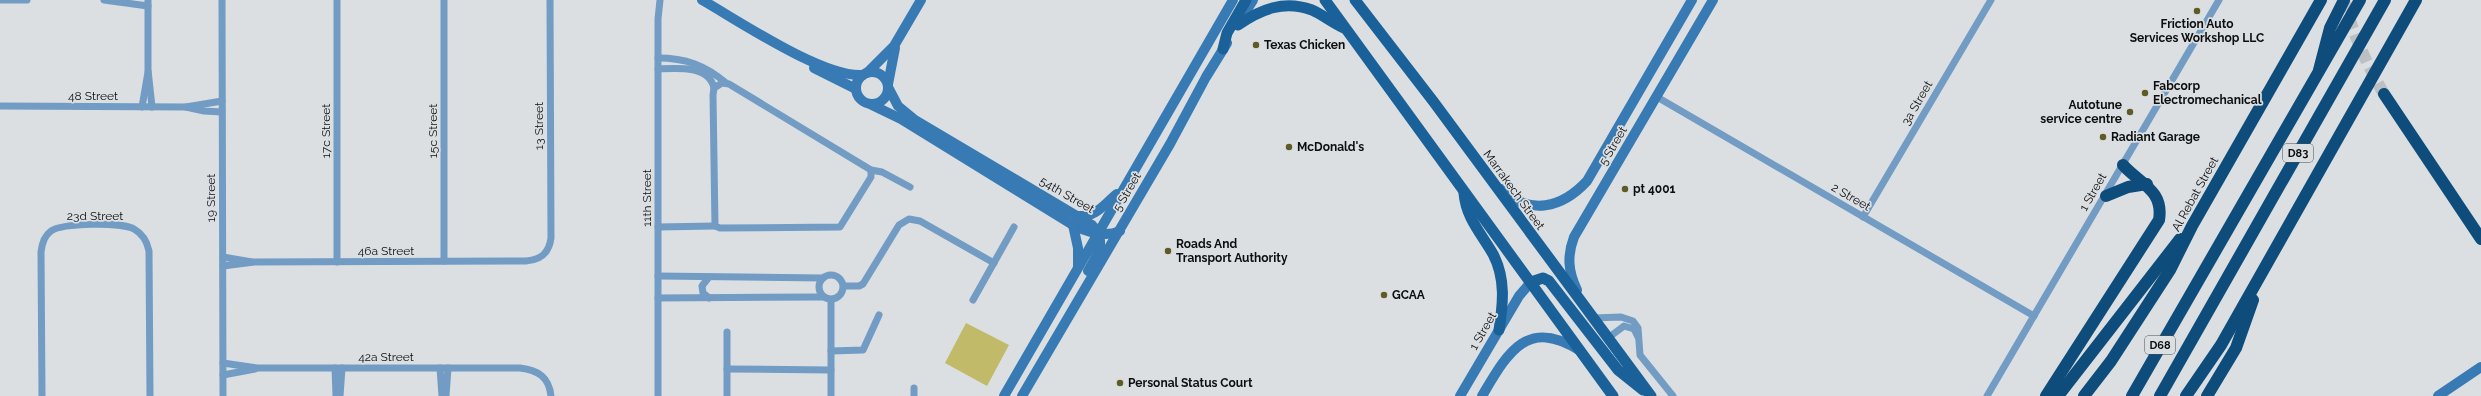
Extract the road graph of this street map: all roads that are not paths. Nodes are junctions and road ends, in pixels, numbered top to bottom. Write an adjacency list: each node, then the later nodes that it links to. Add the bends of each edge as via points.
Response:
1 (0, 0): 2 (street)
2 (27, 0)
3 (104, 0): 27 (street)
4 (222, 0): 49 (street, 19 Street)
5 (336, 0): 76 (street, 17c Street)
6 (444, 0): 77 (street, 15c Street)
7 (550, 0): 73 (street, 13 Street, via 550,238)
8 (656, 0): 29 (street)
9 (660, 0): 29 (street, 11th Street)
10 (702, 0): 37 (street)
11 (921, 0): 35 (street)
12 (1233, 0): 61 (street, 5 Street)
13 (1246, 0): 36 (main road, via 1227,33)
14 (1253, 0): 30 (street, 5 Street)
15 (1325, 0): 33 (main road)
16 (1347, 0): 28 (main road)
17 (1692, 0): 31 (street, 5 Street)
18 (1713, 0): 34 (street, 5 Street)
19 (1991, 0): 64 (street, 3a Street)
20 (2219, 0): 56 (street, 1 Street)
21 (2314, 0): 32 (highway)
22 (2321, 0): 32 (highway, Al Rebat Street)
23 (2344, 0): 41 (highway, bridge, via 2330,28)
24 (2360, 0): 41 (highway, D83)
25 (2385, 0): 93 (highway, D83)
26 (2416, 0): 81 (highway, D83)
27 (148, 3): 40 (street)
28 (1358, 4): 58 (main road, Marrakech Street)
29 (658, 18): 38 (street, 11th Street)
30 (1238, 25): 33 (main road, via 1267,7 1286,4 1313,10); 36 (street, 5 Street)
31 (1678, 25): 34 (street, via 1683,33); 58 (street, 5 Street, via 1587,181 1577,192 1552,205 1523,203 1510,197)
32 (2307, 26): 67 (highway, Al Rebat Street)
33 (1346, 29): 62 (main road)
34 (1692, 35): 48 (street, 5 Street)
35 (898, 41): 42 (street, via 883,59); 44 (street)
36 (1223, 49): 70 (street, 5 Street)
37 (797, 55): 42 (street, via 841,74); 46 (street, via 808,65)
38 (658, 58): 39 (street, 11th Street); 43 (street, via 686,60)
39 (658, 69): 45 (street, via 686,69 703,73 710,78); 69 (street, 11th Street)
40 (148, 70): 52 (street); 53 (street)
41 (2319, 70): 87 (highway, D83)
42 (865, 74): 44 (street, via 882,76); 46 (street, via 858,81)
43 (726, 83): 45 (street); 57 (street)
44 (888, 85): 50 (street, via 882,101); 65 (street, 54th Street, via 898,106 915,120)
45 (714, 88): 66 (street)
46 (856, 89): 50 (street, via 859,98)
47 (2384, 94): 72 (highway)
48 (1657, 97): 64 (street, 2 Street); 95 (street, 5 Street, via 1574,237 1569,257 1570,277)
49 (222, 101): 54 (street, 48 Street); 55 (street, 19 Street)
50 (872, 105): 65 (street, 54th Street, via 901,119)
51 (0, 106): 52 (street, 48 Street)
52 (142, 107): 53 (street, 48 Street)
53 (152, 107): 54 (street, 48 Street)
54 (186, 107): 55 (street, 48 Street)
55 (222, 112): 74 (street, 19 Street)
56 (2123, 165): 59 (highway); 63 (street, 1 Street)
57 (871, 170): 60 (street, via 882,172); 66 (street, via 871,177 842,225 837,228)
58 (1484, 172): 95 (main road, Marrakech Street)
59 (2146, 184): 63 (highway, via 2128,187); 136 (highway, via 2156,194 2160,206 2157,227)
60 (910, 187)
61 (1124, 190): 65 (street, via 1101,210); 71 (street, 5 Street)
62 (1464, 191): 85 (main road); 97 (main road, via 1468,214 1493,254 1501,277 1503,299)
63 (2106, 196): 96 (street, 1 Street)
64 (1863, 217): 96 (street, 2 Street)
65 (1075, 220): 71 (street, 54th Street); 80 (street)
66 (715, 226): 69 (street)
67 (2192, 226): 137 (highway, via 2159,264); 138 (highway, Al Rebat Street, via 2170,270 2111,361)
68 (1014, 227): 78 (street)
69 (658, 228): 82 (street, 11th Street)
70 (1120, 231): 71 (street); 103 (street, 5 Street)
71 (1099, 234): 80 (street, 5 Street); 103 (street, via 1100,249 1052,337)
72 (2481, 239)
73 (547, 252): 77 (street, 46a Street, via 534,261)
74 (223, 257): 75 (street); 79 (street, 19 Street)
75 (254, 262): 76 (street, 46a Street); 79 (street, 46a Street)
76 (337, 262): 77 (street, 46a Street)
77 (444, 262)
78 (994, 263): 86 (street, via 920,221 909,219 899,225 863,284 854,287); 92 (street)
79 (223, 266): 104 (street, 19 Street)
80 (1078, 267): 105 (street, 5 Street)
81 (2262, 274): 141 (highway, D83, via 2221,345); 142 (highway, via 2236,348)
82 (658, 276): 83 (street); 89 (street, 11th Street)
83 (709, 277): 84 (street); 90 (street, via 702,286 703,293)
84 (823, 278): 86 (street, via 834,275 841,279); 88 (street, via 819,285)
85 (1531, 282): 97 (street, 1 Street, via 1519,296); 102 (main road); 115 (main road, via 1542,278 1549,281 1618,370)
86 (844, 286): 91 (street, via 839,297)
87 (2189, 295): 139 (highway, D68)
88 (823, 297): 90 (street); 91 (street)
89 (658, 298): 90 (street); 124 (street, 11th Street)
90 (709, 298)
91 (831, 300): 101 (street)
92 (973, 300)
93 (2212, 306): 140 (highway, D68)
94 (879, 315): 101 (street, via 863,350)
95 (1590, 315): 99 (street, via 1629,319 1638,328); 100 (main road, Marrakech Street)
96 (2034, 316): 135 (street, 1 Street)
97 (1499, 330): 131 (street, 1 Street)
98 (727, 332): 111 (street)
99 (1638, 337): 100 (street, via 1634,329 1624,326); 134 (street, via 1640,354)
100 (1608, 338): 115 (main road, Marrakech Street)
101 (831, 351): 112 (street)
102 (1583, 352): 132 (street, via 1571,344 1552,338 1533,339 1523,343 1506,356); 133 (main road)
103 (1043, 360): 130 (street, 5 Street)
104 (223, 363): 107 (street, 42a Street); 113 (street, 19 Street)
105 (1021, 366): 128 (street, 5 Street); 129 (street, via 1017,383)
106 (2481, 367): 143 (street)
107 (258, 368): 108 (street, 42a Street); 113 (street)
108 (338, 368): 109 (street, 42a Street); 119 (street); 120 (street)
109 (440, 368): 110 (street, 42a Street); 121 (street)
110 (448, 368): 122 (street); 123 (street, 42a Street, via 520,368 538,372 547,380)
111 (727, 369): 112 (street); 125 (street)
112 (831, 370): 126 (street)
113 (223, 375): 118 (street, 19 Street)
114 (914, 388): 127 (street)
115 (1650, 394)
116 (42, 396): 117 (street, 23d Street, via 42,244 45,237 56,228 111,225 133,228 148,244)
117 (150, 396)
118 (223, 396)
119 (336, 396)
120 (340, 396)
121 (442, 396)
122 (446, 396)
123 (551, 396)
124 (658, 396)
125 (727, 396)
126 (831, 396)
127 (914, 396)
128 (1004, 396)
129 (1009, 396)
130 (1022, 396)
131 (1460, 396)
132 (1482, 396)
133 (1613, 396)
134 (1673, 396)
135 (1987, 396)
136 (2046, 396)
137 (2058, 396)
138 (2084, 396)
139 (2132, 396)
140 (2160, 396)
141 (2186, 396)
142 (2207, 396)
143 (2438, 396)

